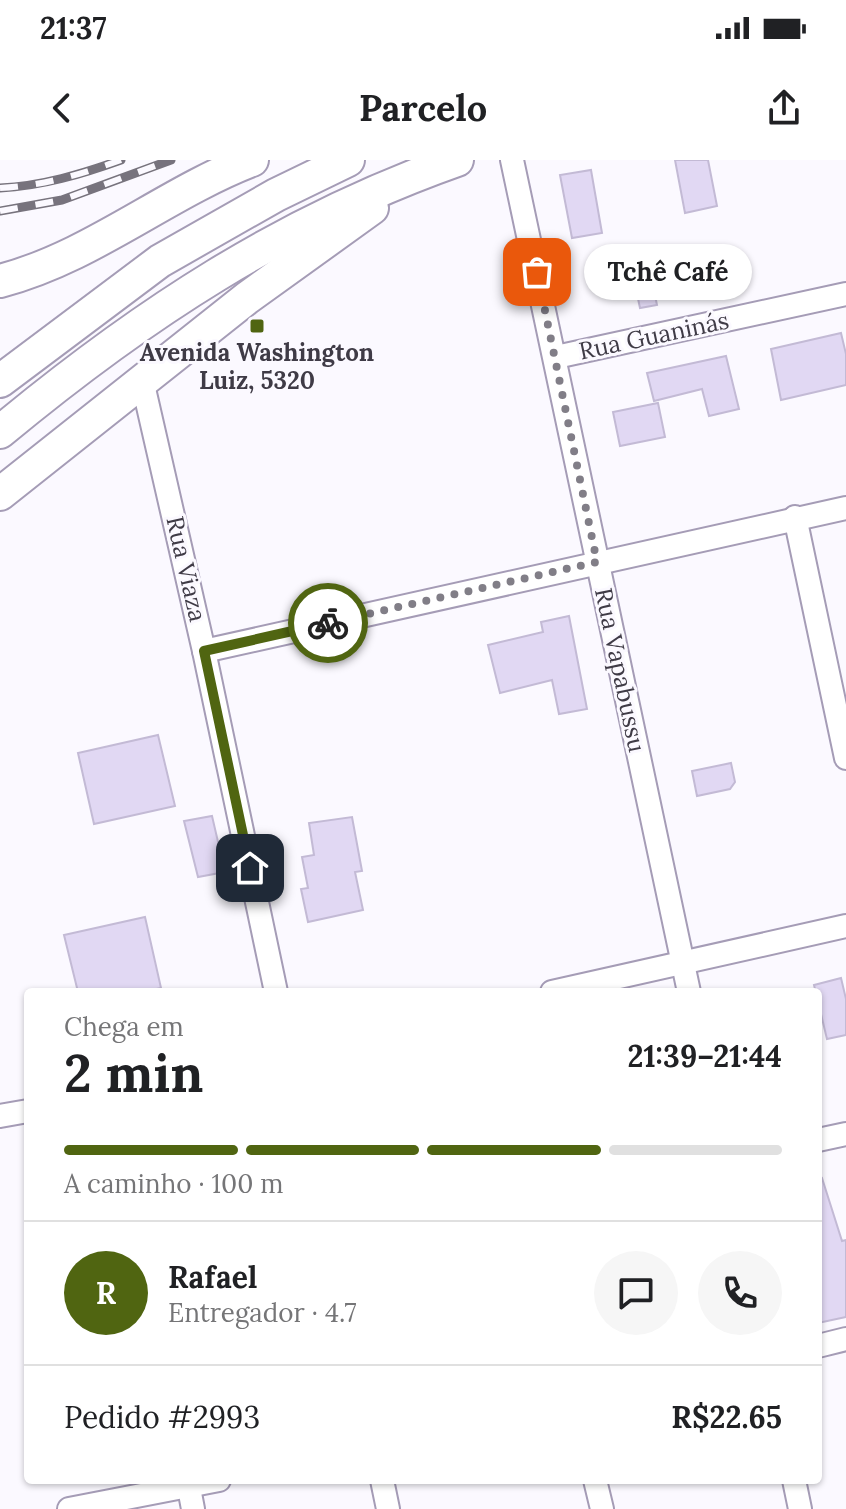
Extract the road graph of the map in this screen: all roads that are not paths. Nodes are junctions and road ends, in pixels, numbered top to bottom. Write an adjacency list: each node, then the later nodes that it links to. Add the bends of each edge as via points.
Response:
1 (252, 160): 6 (highway, via 208,178 60,260)
2 (348, 160): 10 (highway, via 160,261)
3 (457, 160): 5 (highway)
4 (512, 160): 8 (street, Rua Vapabussu)
5 (411, 176): 9 (highway); 11 (highway, via 219,270 116,339)
6 (0, 281)
7 (846, 294): 8 (street, Rua Guaninás)
8 (556, 357): 15 (street, Rua Vapabussu)
9 (142, 380): 12 (highway); 16 (street, Rua Viaza)
10 (0, 381)
11 (0, 432)
12 (0, 494)
13 (846, 508): 14 (street)
14 (795, 517): 15 (street); 17 (street)
15 (597, 562): 16 (street); 19 (street, Rua Vapabussu)
16 (204, 651): 20 (street, Rua Viaza)
17 (846, 758)
18 (846, 926): 19 (street)
19 (682, 961): 21 (street); 22 (street, Rua Vapabussu)
20 (275, 988)
21 (569, 988)
22 (688, 988)
23 (24, 1112): 24 (street)
24 (0, 1116)
25 (846, 1134): 26 (street)
26 (822, 1139)
27 (846, 1339): 28 (street)
28 (822, 1345)
29 (213, 1484): 33 (street)
30 (383, 1484): 35 (street)
31 (596, 1484): 36 (street)
32 (795, 1484): 37 (street)
33 (191, 1498): 34 (street)
34 (69, 1509)
35 (388, 1509)
36 (602, 1509)
37 (800, 1509)

